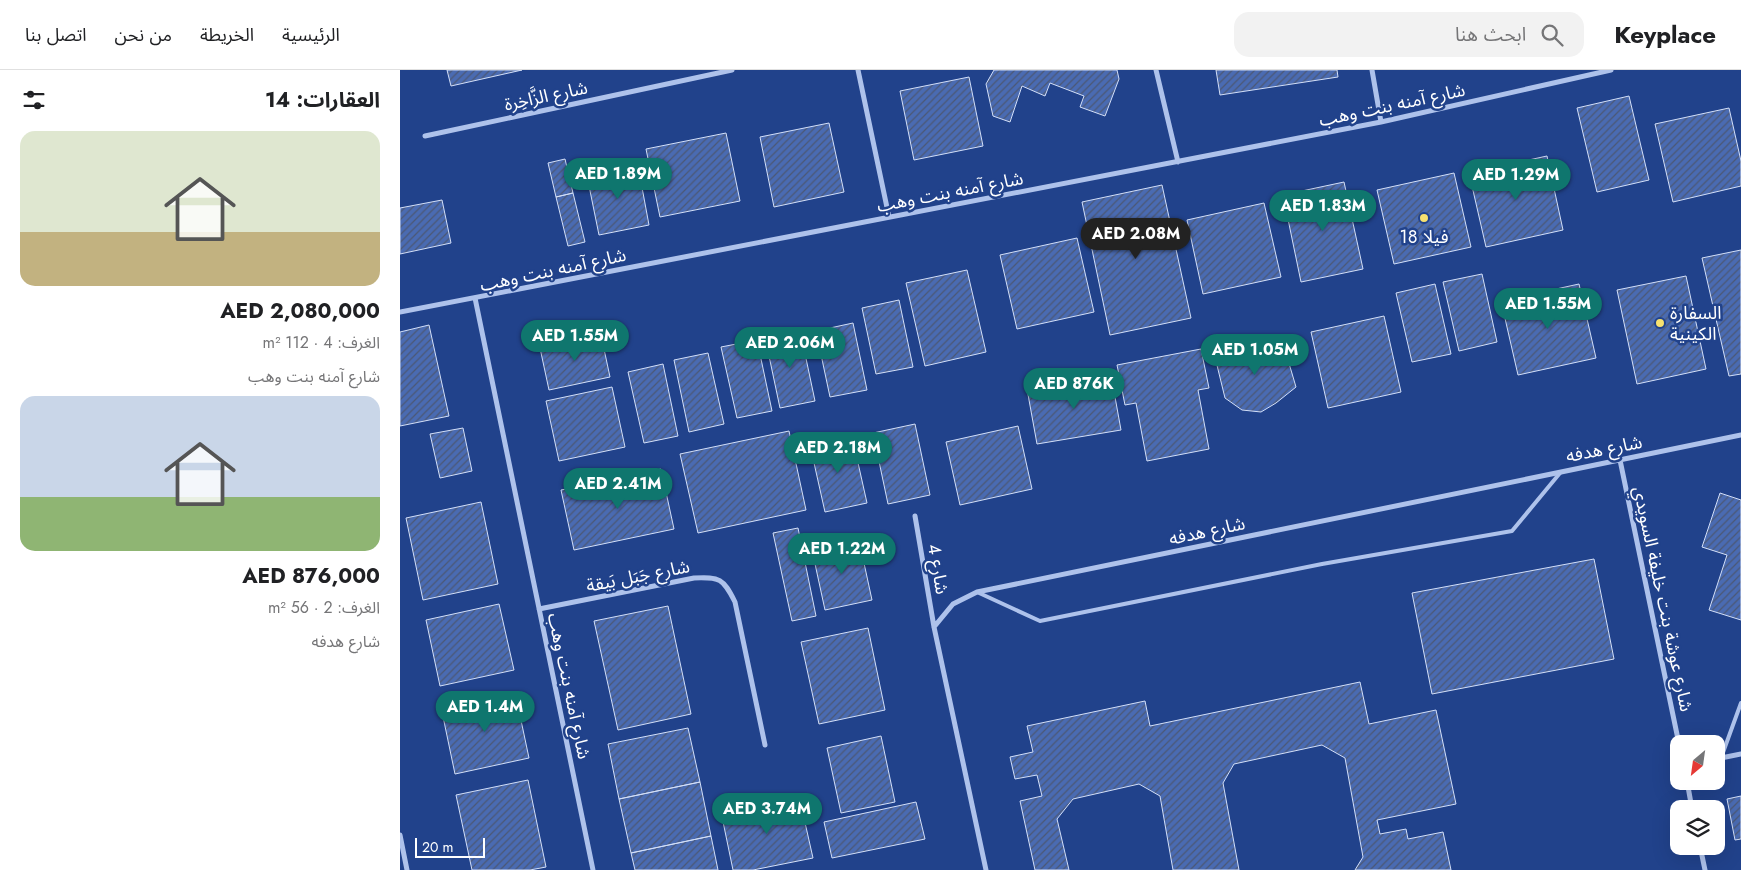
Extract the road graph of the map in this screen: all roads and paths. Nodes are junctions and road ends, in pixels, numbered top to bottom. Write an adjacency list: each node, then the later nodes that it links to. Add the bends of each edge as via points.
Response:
1 (732, 70): 7 (street, شارع الزَّاخِرة)
2 (858, 70): 9 (street)
3 (1156, 70): 8 (street)
4 (1372, 70): 6 (street)
5 (1611, 70): 6 (street, شارع آمنه بنت وهب)
6 (1381, 122): 8 (street, شارع آمنه بنت وهب)
7 (425, 136)
8 (1178, 162): 9 (street, شارع آمنه بنت وهب)
9 (889, 218): 10 (street, شارع آمنه بنت وهب)
10 (475, 298): 11 (street); 17 (street, شارع آمنه بنت وهب)
11 (400, 312)
12 (1741, 435): 13 (street, شارع هدفه)
13 (1620, 460): 14 (street, شارع هدفه); 20 (street, شارع عوشة بنت خليفة السويدي)
14 (1561, 471): 16 (street, شارع هدفه); 16 (lane, via 1512,531 1322,564 1040,621)
15 (914, 516): 18 (street, شارع 4)
16 (977, 592): 18 (street, شارع هدفه, via 953,604)
17 (539, 609): 22 (street, شارع جَبَل بَيقة, via 694,578 713,577 727,585 735,602); 28 (street, شارع آمنه بنت وهب)
18 (934, 627): 29 (street)
19 (1741, 702): 21 (lane)
20 (1677, 735)
21 (1725, 741)
22 (765, 745)
23 (1741, 754): 24 (street)
24 (1725, 757)
25 (400, 835): 27 (street)
26 (1702, 855): 30 (street)
27 (407, 870)
28 (593, 870)
29 (986, 870)
30 (1705, 870)

